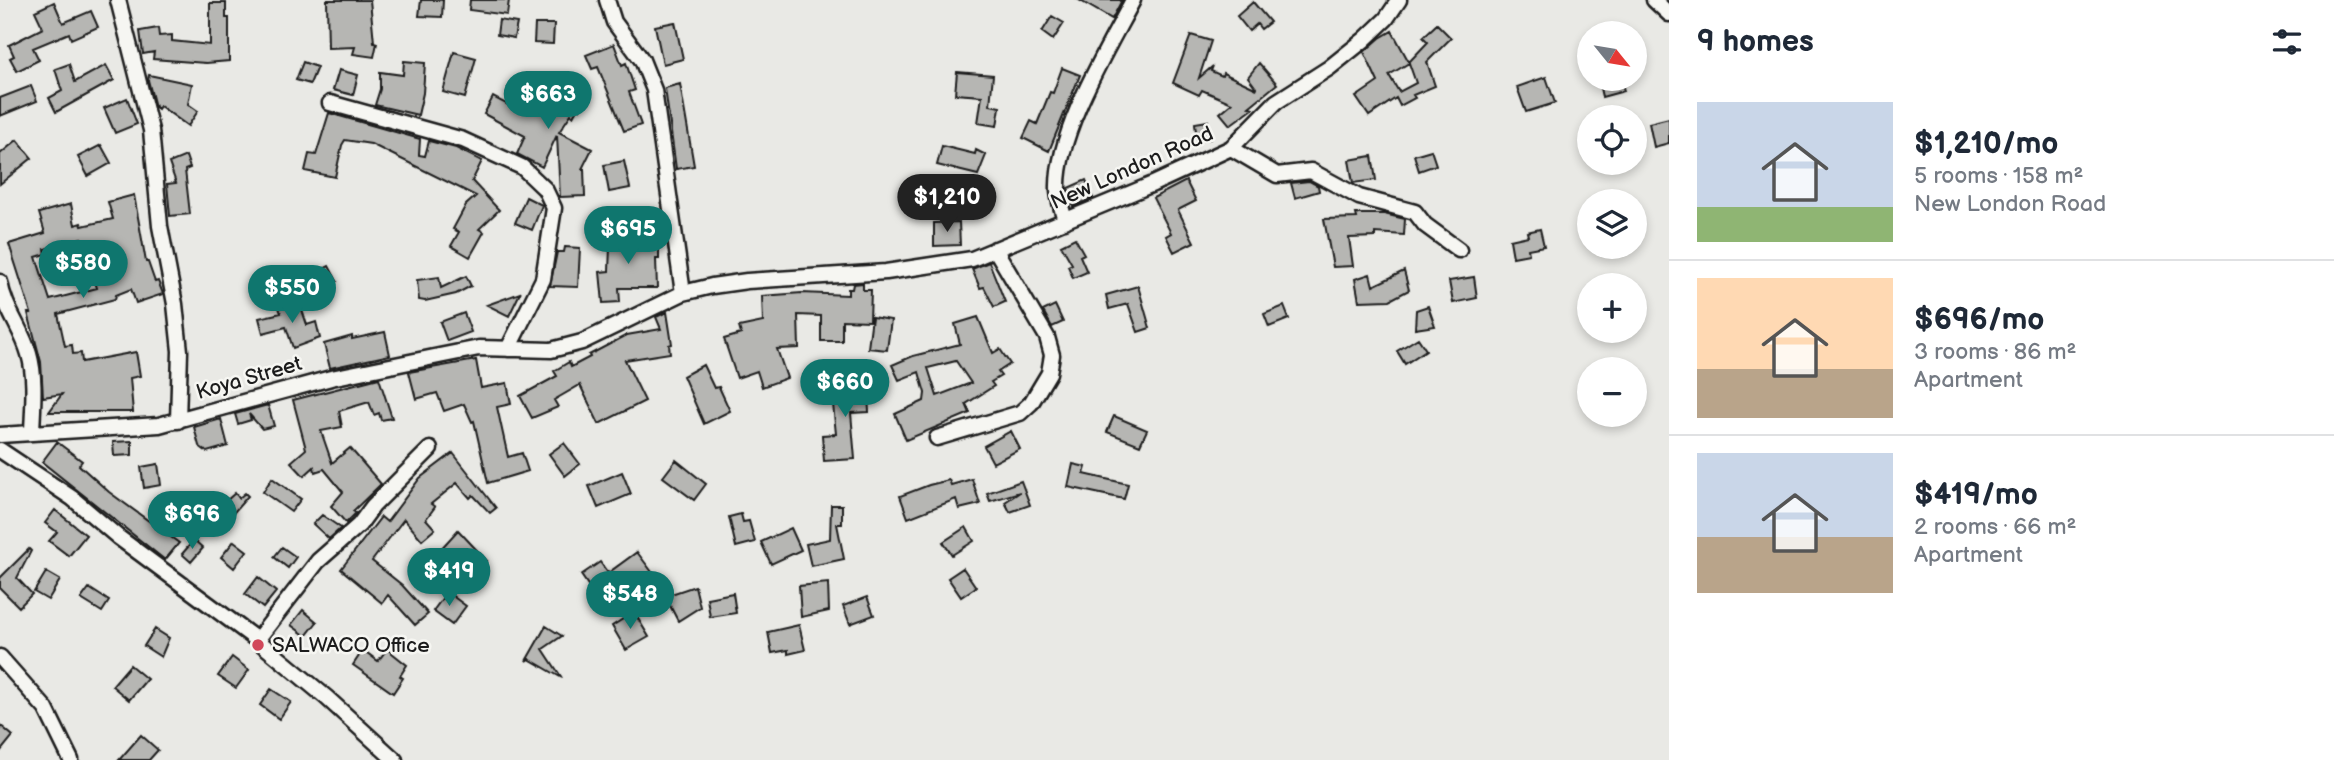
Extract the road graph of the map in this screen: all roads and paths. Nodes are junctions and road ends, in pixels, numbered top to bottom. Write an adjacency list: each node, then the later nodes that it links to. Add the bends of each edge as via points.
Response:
1 (118, 0): 16 (street, via 150,130 160,226 175,304 180,351)
2 (607, 0): 14 (street, via 614,22 642,60 654,90)
3 (1133, 0): 9 (street, via 1082,98 1061,160 1058,192)
4 (1399, 0): 8 (street, New London Road, via 1364,40 1276,102)
5 (1654, 0): 6 (street)
6 (1669, 14)
7 (330, 103): 15 (street, via 463,141 522,167 545,189 554,208 543,279)
8 (1231, 148): 9 (street, New London Road); 11 (street, via 1277,175 1311,171 1359,197 1415,212)
9 (1065, 221): 10 (street, New London Road)
10 (995, 248): 14 (street, New London Road, via 962,262 747,281); 19 (street, via 1047,337 1052,355 1049,373 1037,396 1020,413)
11 (1459, 250)
12 (0, 282): 13 (street)
13 (0, 288): 17 (street, via 30,356)
14 (684, 293): 15 (street, New London Road, via 582,342 551,350)
15 (508, 349): 16 (street, Koya Street, via 479,348 331,378)
16 (178, 421): 17 (street, Koya Street)
17 (32, 431): 18 (street, Koya Street)
18 (0, 435)
19 (937, 438)
20 (430, 449): 22 (street, via 351,533 318,561)
21 (0, 450): 22 (street, via 72,498)
22 (257, 640): 25 (street)
23 (1, 659): 24 (street, via 46,709)
24 (71, 760)
25 (395, 760)

